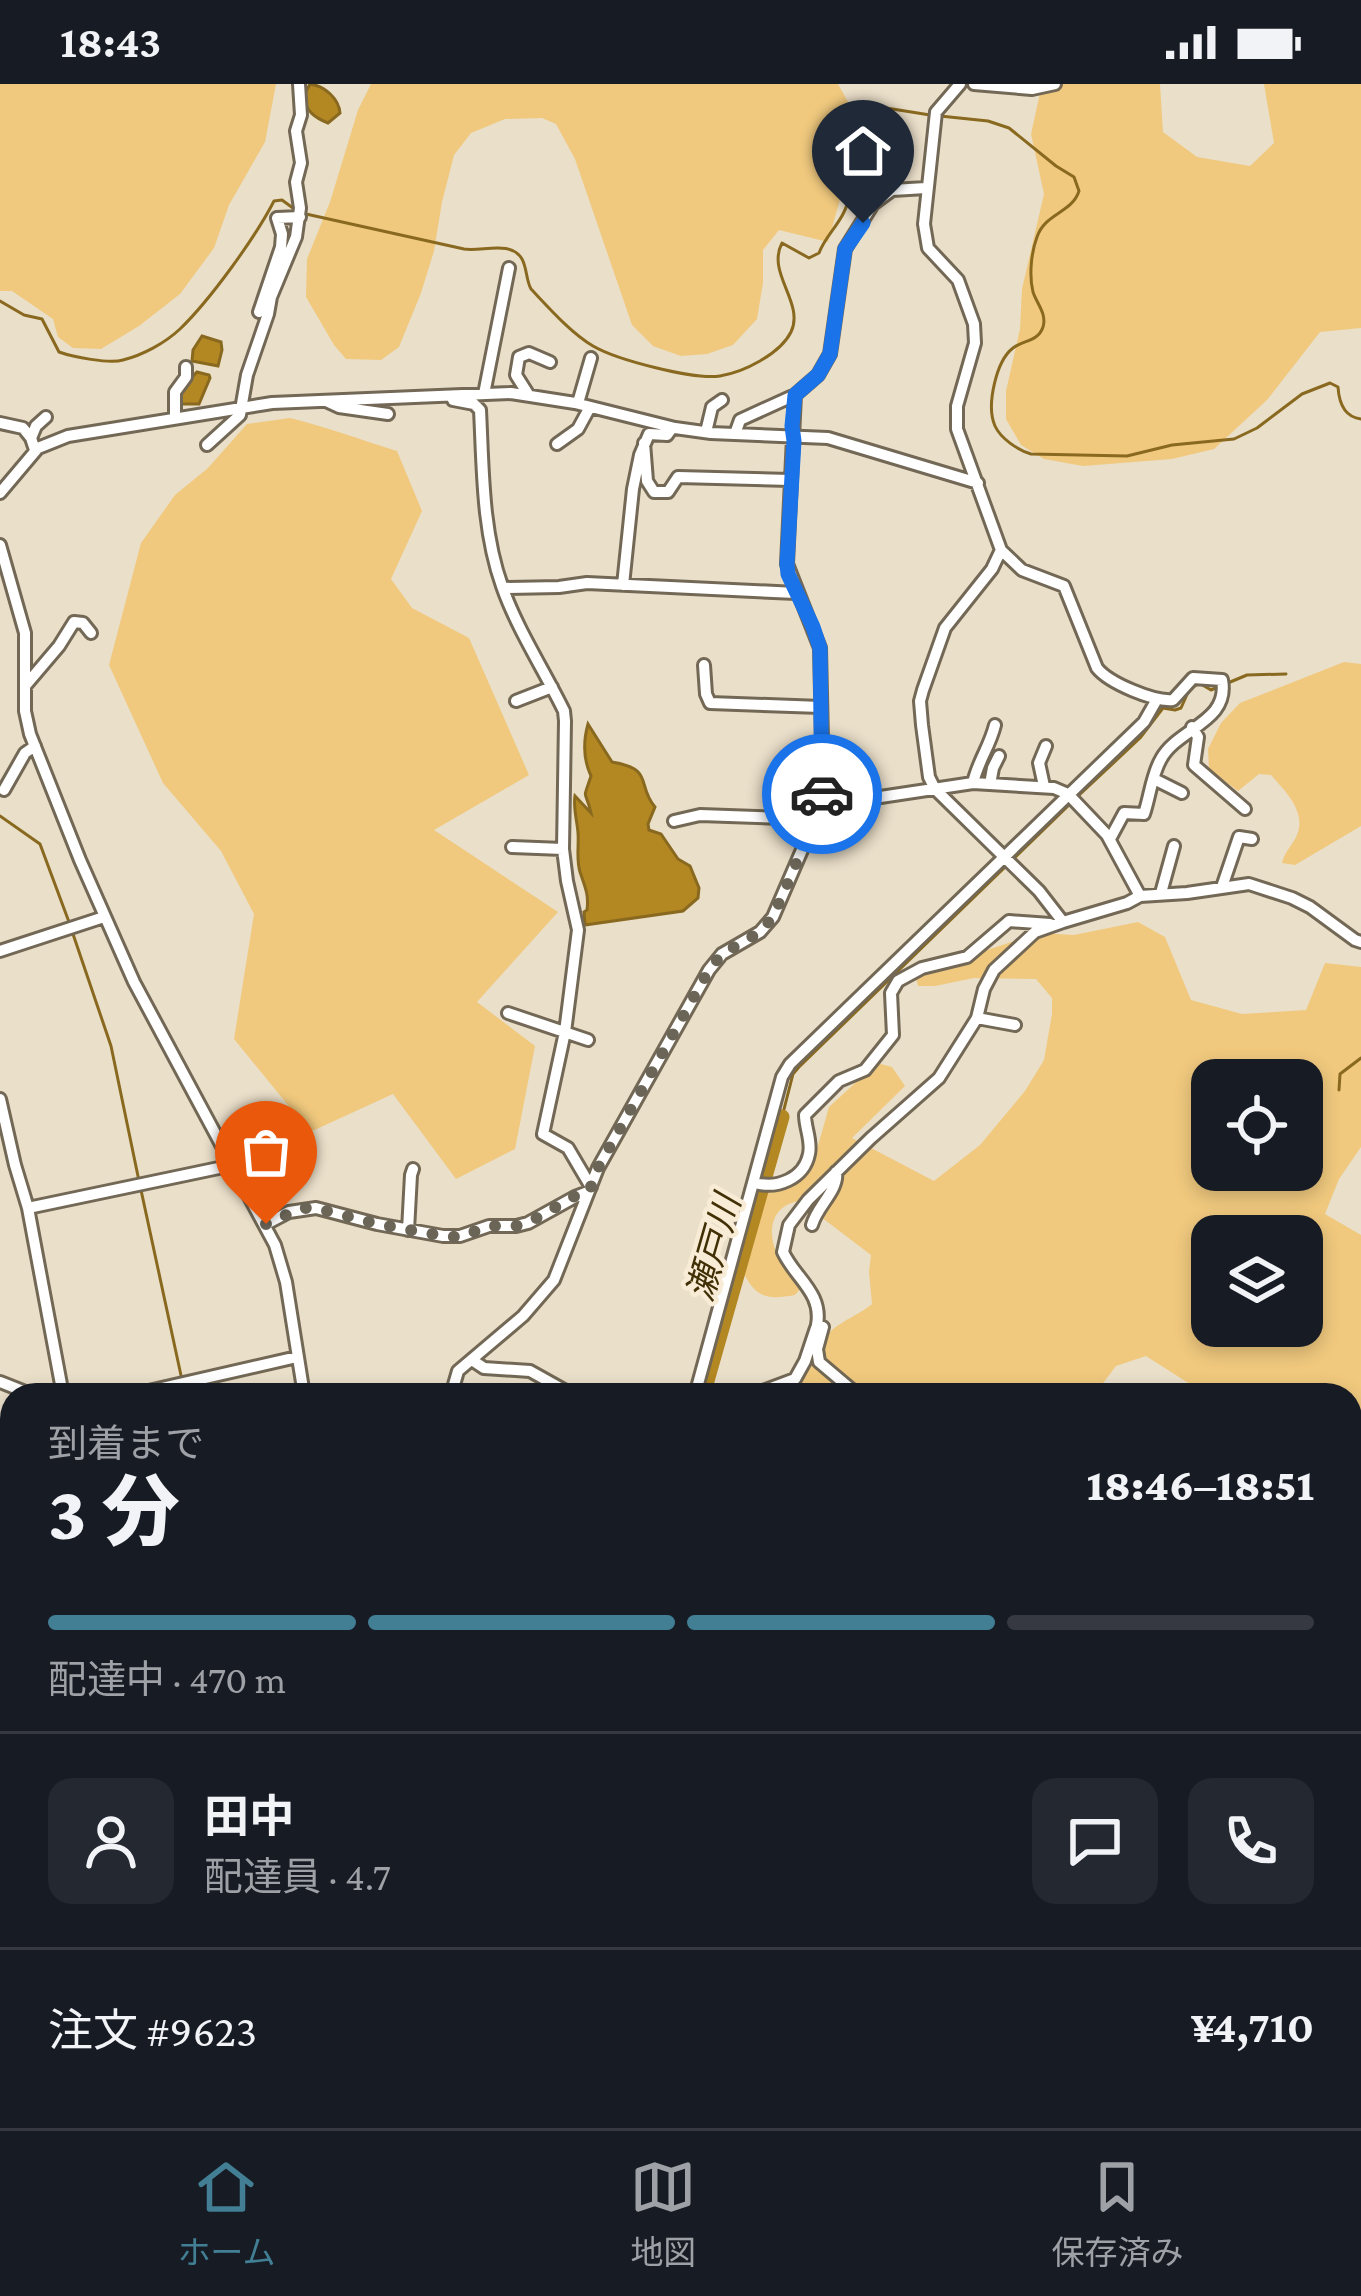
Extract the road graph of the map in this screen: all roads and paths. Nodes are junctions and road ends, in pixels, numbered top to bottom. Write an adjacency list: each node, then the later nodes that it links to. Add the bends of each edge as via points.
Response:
1 (299, 84): 6 (street)
2 (960, 84): 5 (street, via 936,112)
3 (974, 84): 4 (street)
4 (1055, 84)
5 (926, 188): 15 (street, via 892,190 873,204 845,249 830,354); 33 (street, via 928,248 958,280 974,325 956,418)
6 (300, 217): 8 (street, via 277,218 281,247); 19 (street)
7 (509, 268): 13 (street)
8 (260, 312)
9 (591, 358): 18 (street)
10 (550, 362): 14 (street, via 529,352 520,357 516,375)
11 (186, 367): 22 (street)
12 (452, 394): 13 (street); 16 (street); 38 (street, via 480,410 487,519)
13 (484, 394): 14 (street)
14 (528, 394): 18 (street)
15 (795, 395): 26 (street, via 740,420); 27 (street)
16 (323, 399): 19 (street); 20 (street)
17 (722, 400): 25 (street)
18 (584, 405): 24 (street); 30 (street, via 578,430)
19 (241, 407): 22 (street); 31 (street)
20 (388, 415)
21 (46, 417): 29 (street)
22 (176, 418): 29 (street)
23 (0, 423): 29 (street, via 23,428)
24 (672, 428): 25 (street); 28 (street)
25 (706, 432): 26 (street)
26 (736, 434): 27 (street)
27 (792, 436): 32 (street); 33 (street, via 828,438)
28 (644, 443): 32 (street, via 654,492 668,492 678,477); 37 (street)
29 (33, 444): 34 (street)
30 (556, 444)
31 (207, 446)
32 (790, 480): 39 (street, via 787,564)
33 (978, 483): 36 (street)
34 (0, 494)
35 (0, 545): 42 (street, via 25,633)
36 (1001, 550): 45 (street, via 1030,574 1064,586 1100,674); 56 (street, via 945,628 922,690)
37 (623, 585): 38 (street); 39 (street)
38 (502, 588): 43 (street)
39 (796, 593): 46 (street, via 818,639)
40 (91, 633): 42 (street, via 74,622)
41 (704, 664): 46 (street, via 710,703)
42 (25, 686): 49 (street)
43 (552, 687): 44 (street); 68 (street, via 566,721)
44 (516, 701)
45 (1156, 701): 48 (street, via 1172,700 1192,678 1222,680 1216,711); 59 (street)
46 (820, 707): 60 (street)
47 (995, 724): 53 (street)
48 (1192, 727): 52 (street, via 1172,742); 61 (street, via 1194,764)
49 (35, 746): 57 (street); 73 (street)
50 (1046, 746): 55 (street)
51 (999, 757): 54 (street)
52 (1154, 779): 58 (street); 64 (street, via 1144,814 1124,813)
53 (973, 783): 54 (street); 56 (street)
54 (990, 784): 55 (street)
55 (1043, 787): 59 (street)
56 (935, 789): 60 (street); 69 (street)
57 (4, 790)
58 (1182, 793)
59 (1072, 799): 64 (street); 69 (street)
60 (821, 806): 62 (street)
61 (1245, 809)
62 (814, 819): 63 (street); 87 (street, via 773,917 709,970)
63 (674, 821)
64 (1110, 839): 72 (street)
65 (1252, 839): 70 (street, via 1239,837)
66 (1174, 846): 71 (street)
67 (512, 847): 68 (street)
68 (563, 849): 80 (street, via 578,931)
69 (1008, 861): 74 (street, via 1059,913); 86 (street, via 790,1064)
70 (1222, 887): 71 (street); 75 (street, via 1249,884 1292,898)
71 (1161, 893): 72 (street)
72 (1140, 896): 74 (street)
73 (104, 917): 76 (street); 83 (street)
74 (1058, 923): 78 (street, via 1035,932 994,970); 86 (street, via 1010,921 967,957 898,981 893,1035 865,1070 839,1081 805,1115 808,1160 792,1180)
75 (1361, 942)
76 (0, 951)
77 (508, 1013): 80 (street)
78 (977, 1018): 79 (street); 85 (street, via 939,1078)
79 (1015, 1025)
80 (565, 1032): 81 (street); 87 (street, via 543,1134 568,1148)
81 (587, 1040)
82 (0, 1099): 88 (street)
83 (233, 1165): 88 (street); 89 (street)
84 (413, 1169): 91 (street)
85 (836, 1172): 90 (street); 94 (street, via 795,1216 782,1252 815,1300)
86 (754, 1183): 103 (street)
87 (590, 1190): 91 (street, via 516,1226 460,1237); 93 (street)
88 (28, 1208): 98 (street)
89 (266, 1224): 91 (street, via 316,1208); 95 (street)
90 (812, 1225)
91 (408, 1230)
92 (535, 1278): 93 (street)
93 (544, 1290): 96 (street)
94 (818, 1325): 97 (street); 106 (street, via 819,1362)
95 (298, 1358): 99 (street); 100 (street)
96 (472, 1360): 101 (street); 102 (street)
97 (795, 1379): 104 (street); 105 (street)
98 (61, 1383)
99 (185, 1383)
100 (302, 1383)
101 (454, 1383)
102 (552, 1383)
103 (698, 1383)
104 (784, 1383)
105 (792, 1383)
106 (844, 1383)

